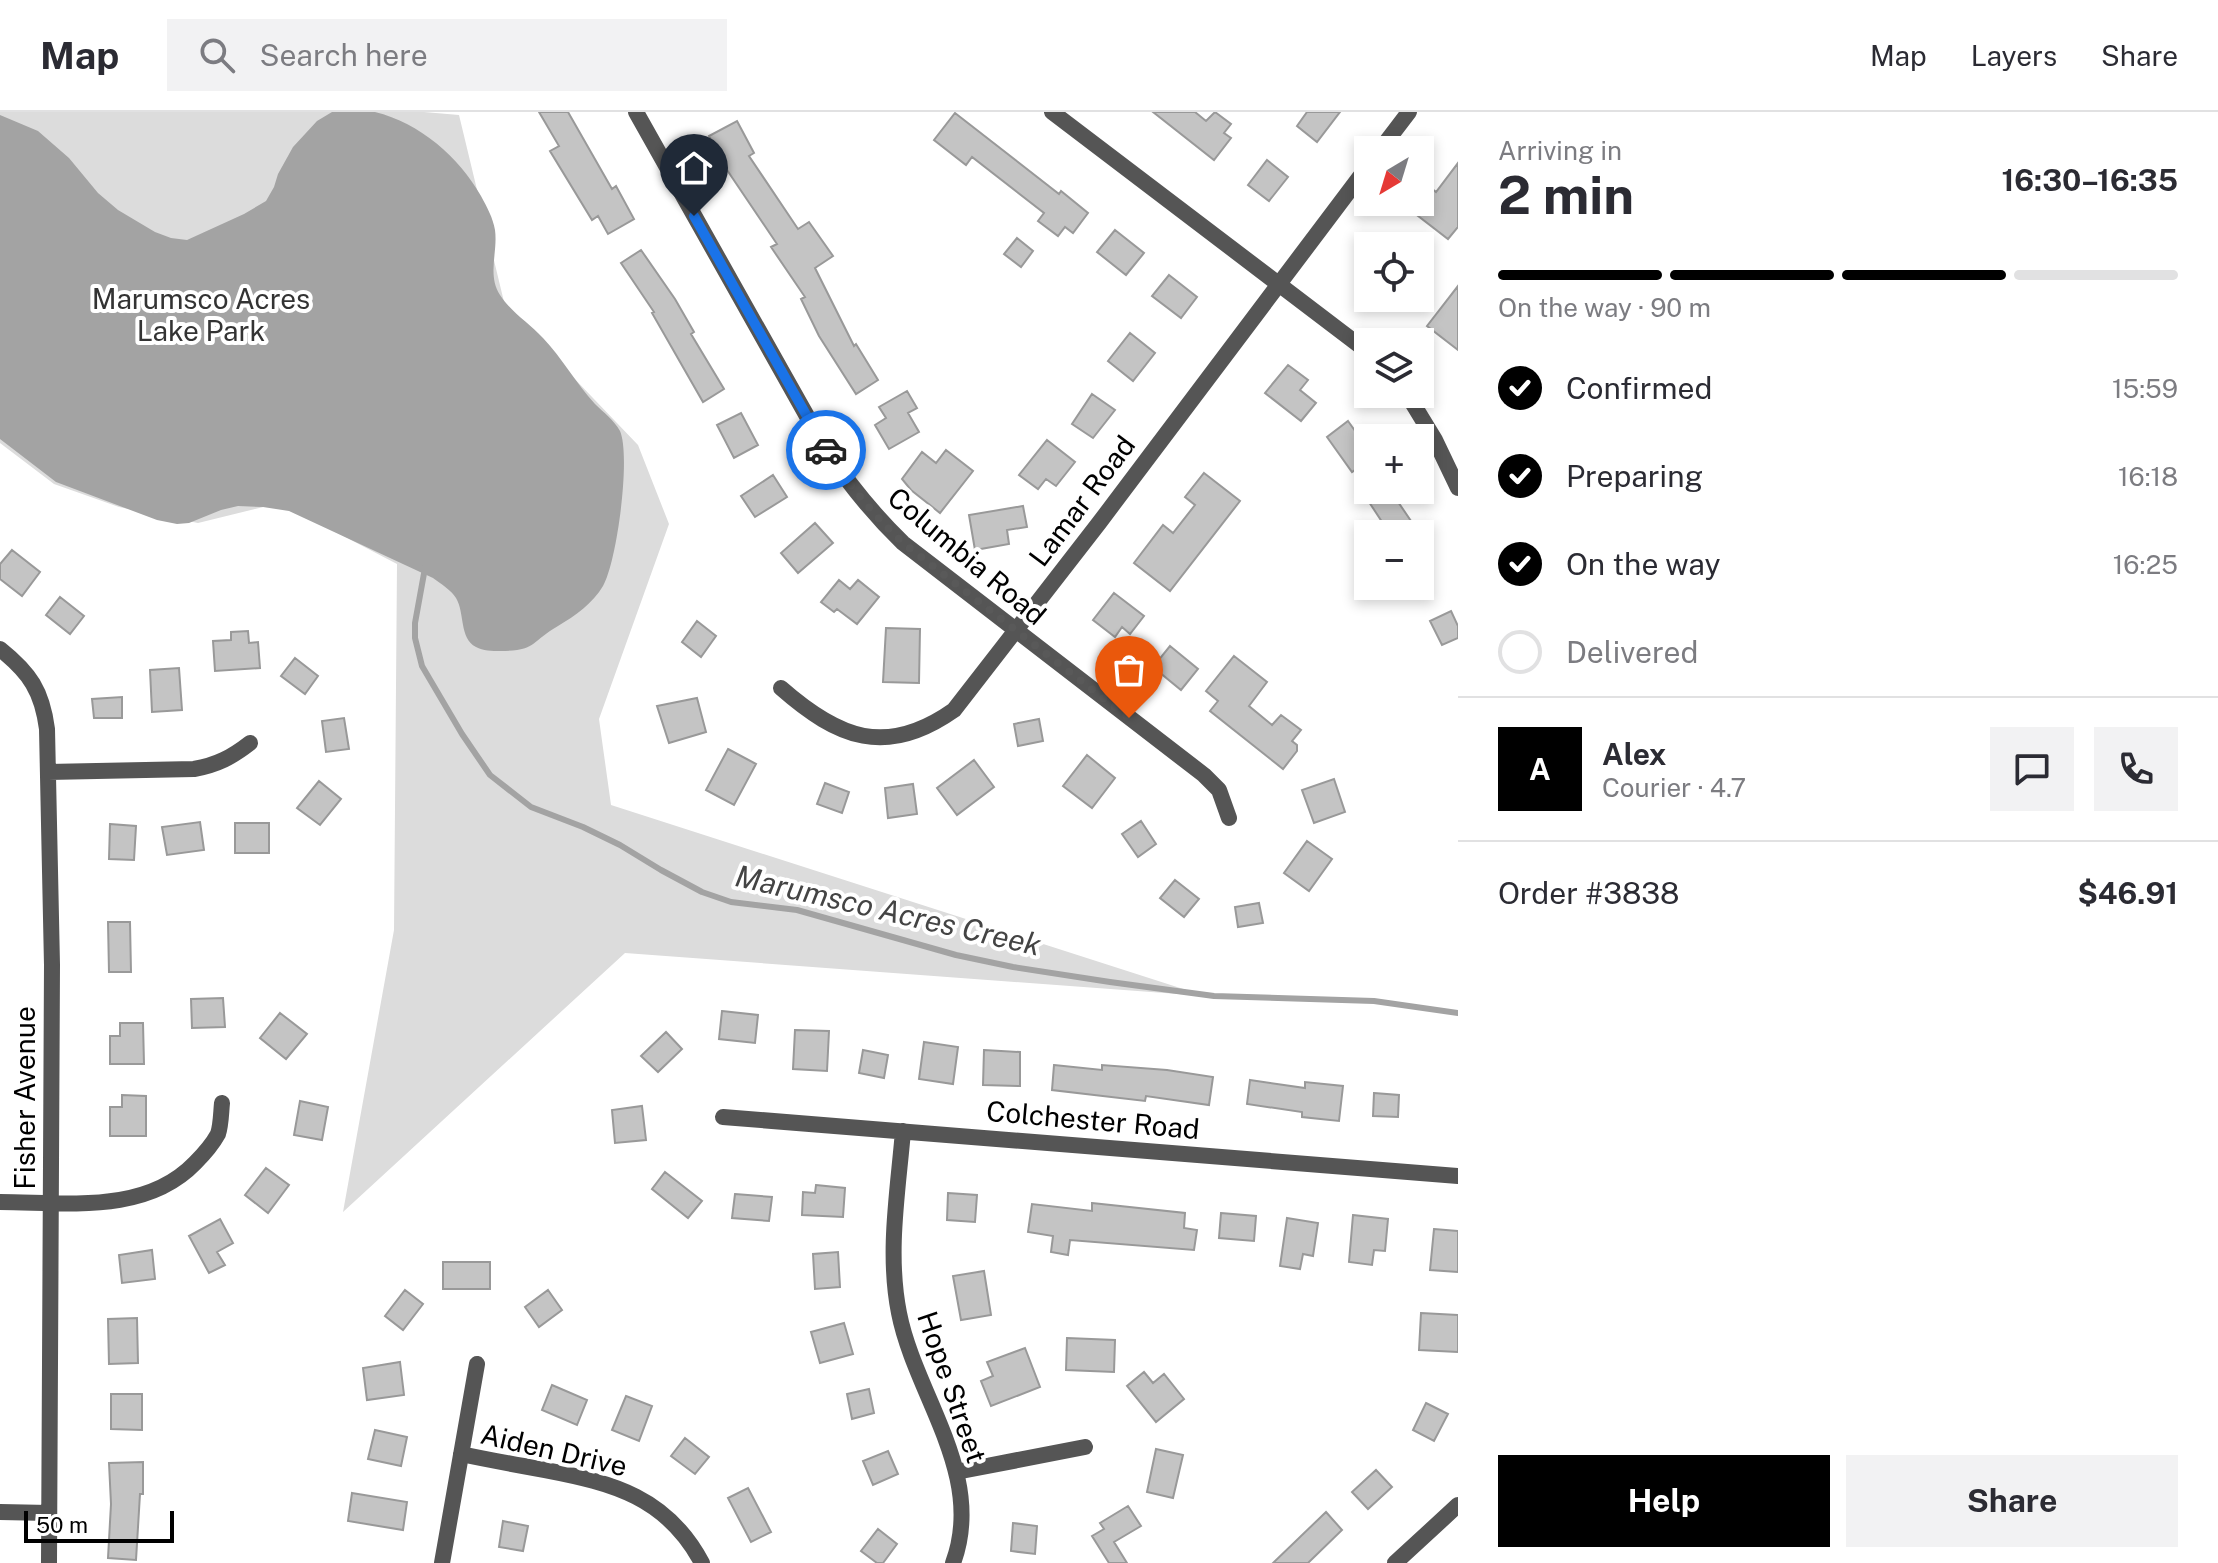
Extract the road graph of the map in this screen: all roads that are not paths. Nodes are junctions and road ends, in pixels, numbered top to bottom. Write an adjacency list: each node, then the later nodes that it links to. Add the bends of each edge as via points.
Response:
1 (636, 112): 10 (street, Columbia Road, via 850,486 903,543)
2 (1052, 112): 6 (street)
3 (1409, 112): 4 (street)
4 (1391, 136)
5 (1354, 185): 6 (street, Lamar Road)
6 (1279, 284): 7 (street); 10 (street, Lamar Road)
7 (1354, 341)
8 (1416, 408): 9 (street)
9 (1458, 488)
10 (1015, 631): 12 (street, Lamar Road, via 954,710 914,732 892,737 855,734 807,711); 15 (street, Columbia Road, via 1204,775 1219,790)
11 (0, 649): 14 (street, Fisher Avenue, via 22,668 40,695)
12 (781, 688)
13 (250, 743): 14 (street, via 231,758 194,769)
14 (48, 772): 21 (street, Fisher Avenue)
15 (1229, 818)
16 (222, 1103): 21 (street, via 219,1132 205,1153 167,1184 120,1201)
17 (723, 1117): 18 (street, Colchester Road)
18 (903, 1131): 19 (street, Colchester Road); 25 (street, Hope Street, via 894,1244 899,1314)
19 (1458, 1176)
20 (0, 1202): 21 (street)
21 (51, 1202): 28 (street, Fisher Avenue)
22 (477, 1364): 24 (street)
23 (1085, 1447): 25 (street)
24 (461, 1454): 30 (street); 31 (street, Aiden Drive, via 595,1480 637,1496 680,1531)
25 (956, 1472): 32 (street, Hope Street, via 961,1532)
26 (1458, 1505): 33 (street)
27 (0, 1512): 28 (street)
28 (49, 1513): 29 (street, Fisher Avenue)
29 (49, 1563)
30 (442, 1563)
31 (702, 1563)
32 (953, 1563)
33 (1395, 1563)

